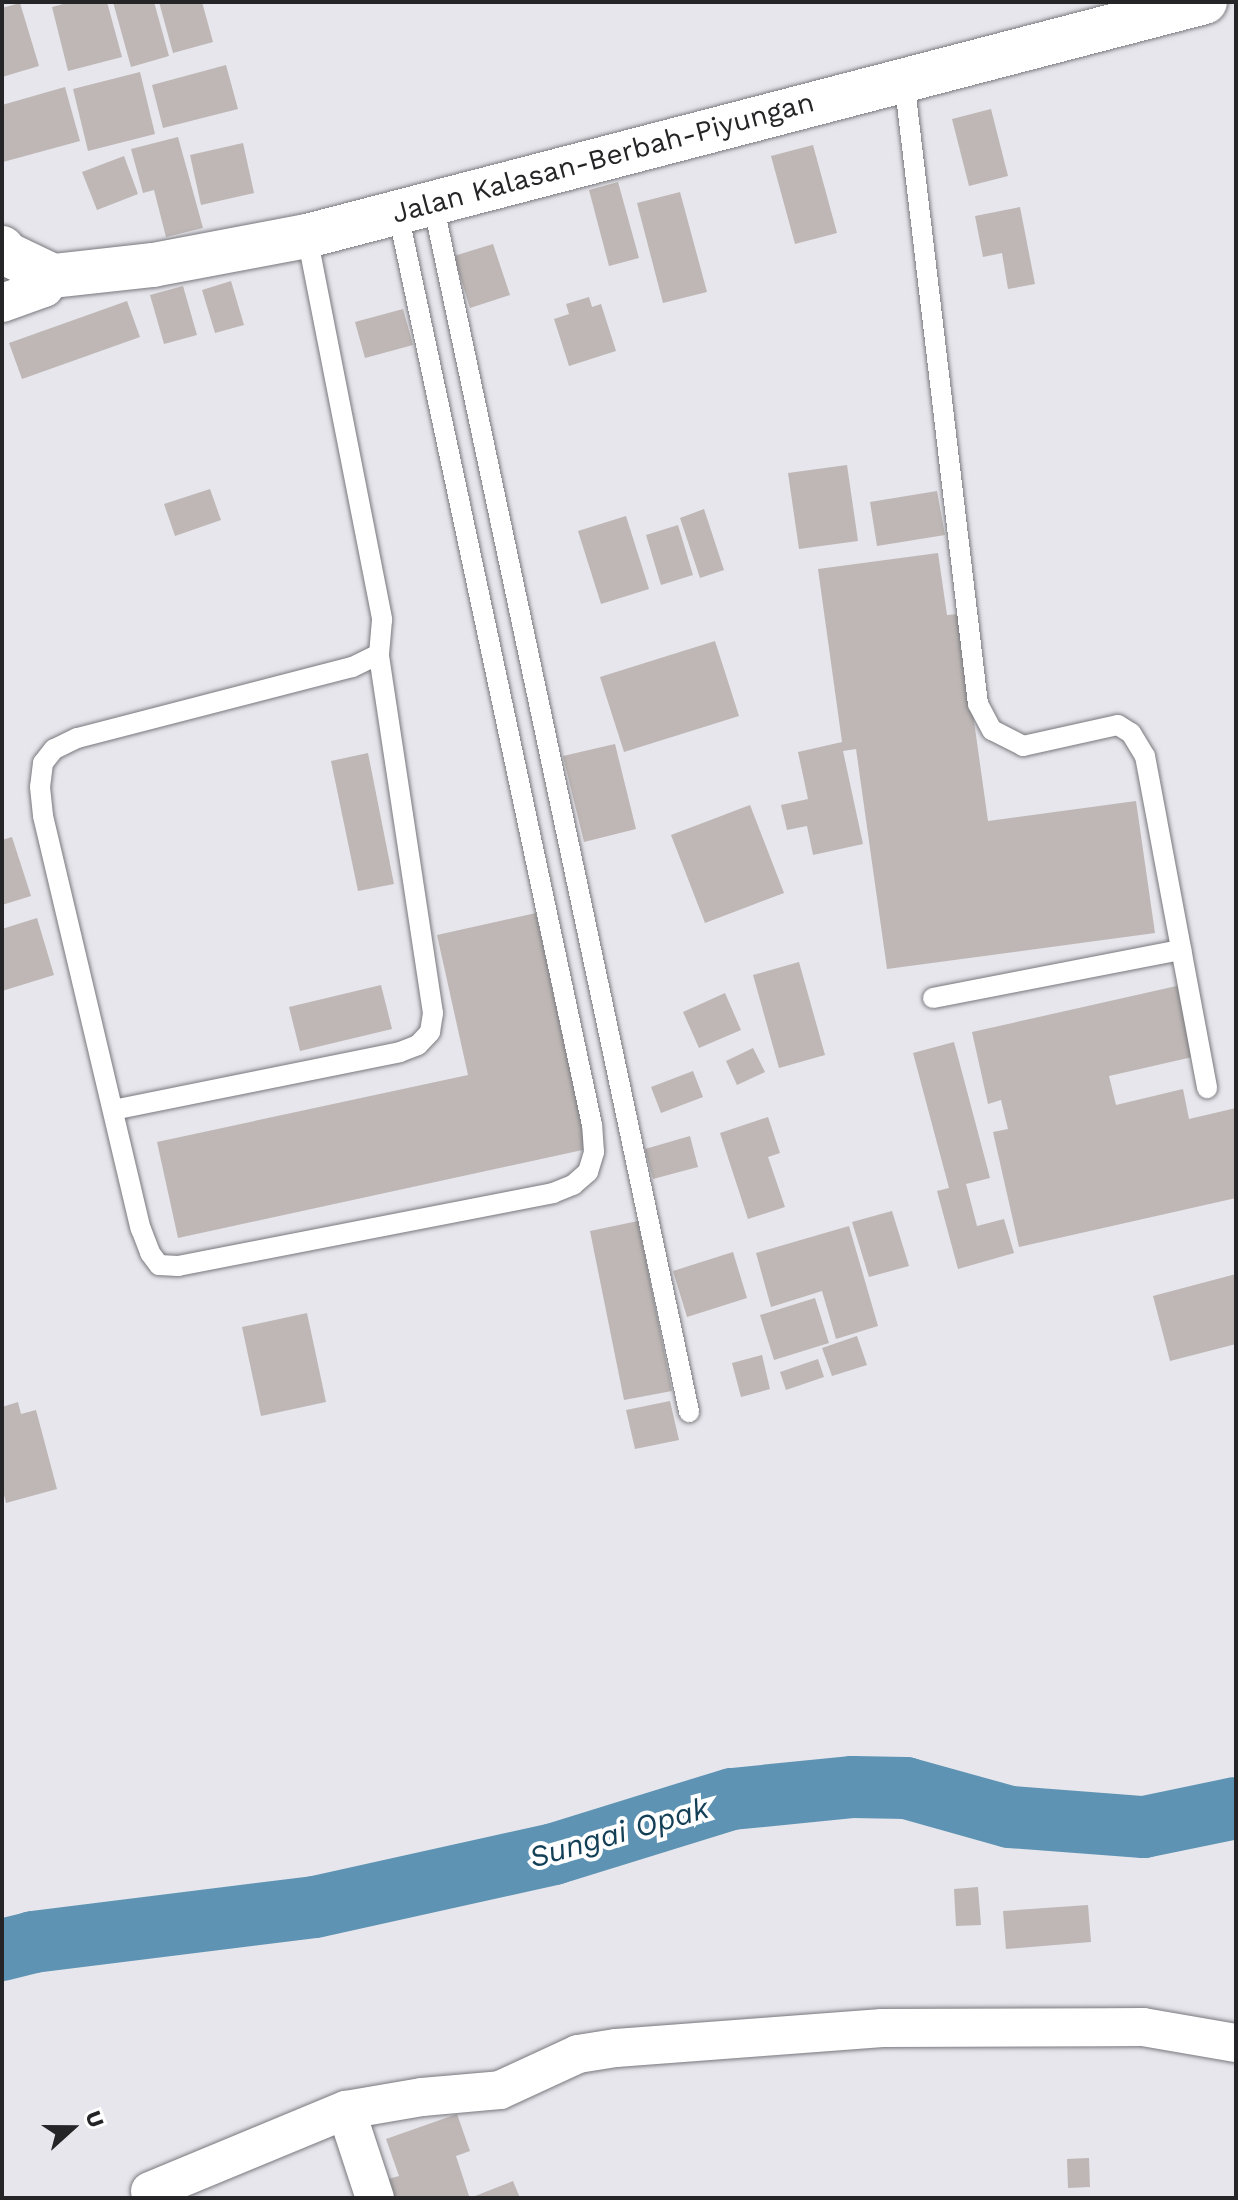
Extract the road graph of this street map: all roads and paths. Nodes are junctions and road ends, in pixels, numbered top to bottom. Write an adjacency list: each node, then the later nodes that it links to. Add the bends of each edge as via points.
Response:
1 (1205, 2): 2 (street, Jalan Kalasan-Berbah-Piyungan)
2 (904, 79): 3 (street, Jalan Kalasan-Berbah-Piyungan); 9 (lane, via 978,704 992,730 1023,746 1118,725 1131,733 1145,756)
3 (416, 208): 4 (street, Jalan Kalasan-Berbah-Piyungan); 12 (lane, via 592,1125 594,1152 588,1172 553,1193 178,1266 159,1265 141,1229); 13 (lane)
4 (307, 236): 6 (street, Jalan Kalasan-Berbah-Piyungan, via 153,265); 8 (lane, via 382,620)
5 (2, 248): 6 (street)
6 (53, 276): 7 (street, via 44,288)
7 (2, 303)
8 (379, 654): 12 (lane, via 433,1013 430,1032 418,1045 400,1052); 12 (lane, via 352,667 77,738 54,749 43,763 43,816)
9 (1181, 950): 10 (lane); 11 (lane)
10 (933, 998)
11 (1207, 1088)
12 (113, 1110)
13 (689, 1412)
14 (1236, 2043): 15 (street, via 1143,2027 913,2028 647,2045 578,2054 500,2090 422,2097)
15 (350, 2121): 16 (street); 17 (street)
16 (372, 2190)
17 (150, 2191)

